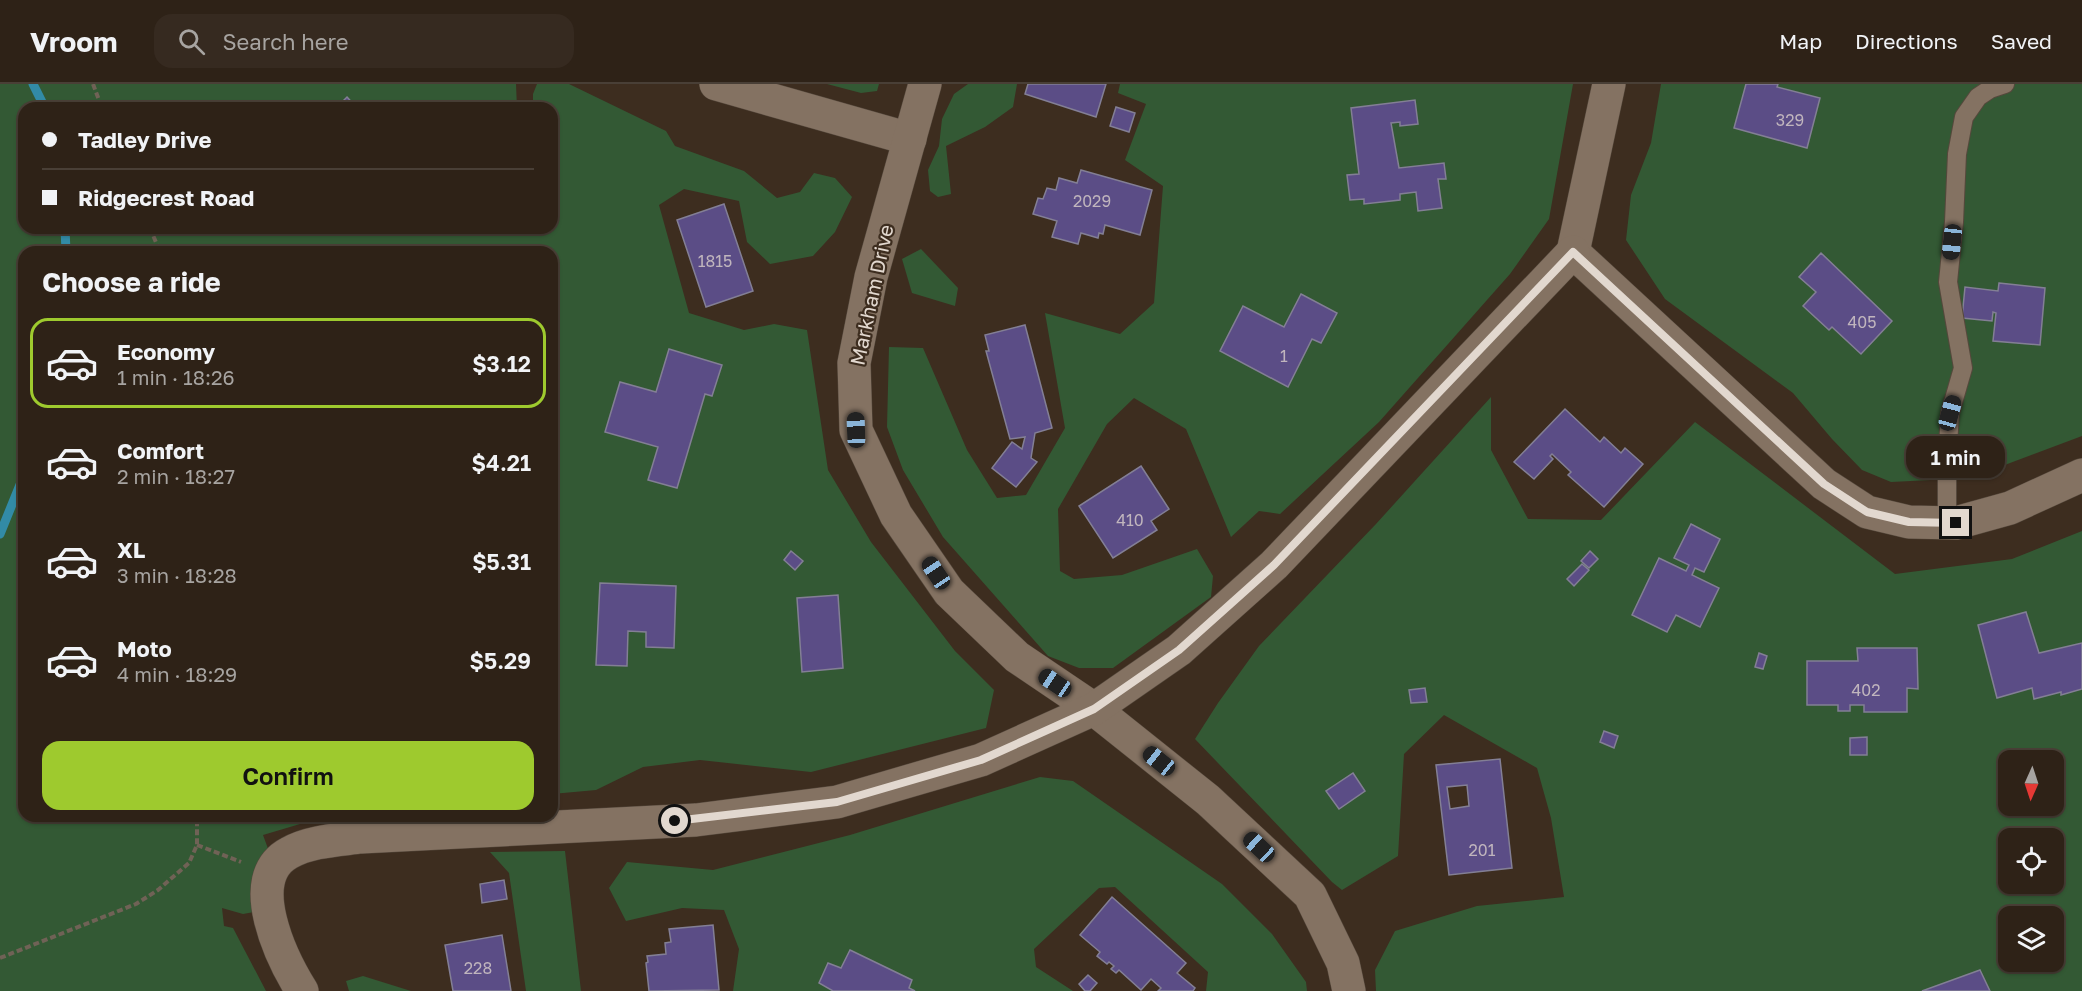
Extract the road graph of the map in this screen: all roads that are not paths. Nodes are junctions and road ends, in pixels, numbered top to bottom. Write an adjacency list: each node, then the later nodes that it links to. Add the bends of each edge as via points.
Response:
1 (716, 84): 5 (street)
2 (925, 84): 5 (street, Markham Drive)
3 (1609, 84): 6 (street)
4 (2005, 84): 8 (lane, via 1978,97 1964,117 1957,153 1948,282 1963,368 1950,413)
5 (910, 139): 9 (street, Markham Drive, via 872,277 854,363 856,430 896,514 949,592 1017,657)
6 (1573, 252): 8 (street, via 1824,484 1867,512 1909,522); 9 (street, via 1274,565 1179,650)
7 (2082, 475): 8 (street, via 2010,508)
8 (1947, 523)
9 (1094, 709): 10 (street, via 981,760 837,802 696,820 361,837 288,853 274,867 266,892 275,934); 11 (street, Markham Drive, via 1208,800 1310,895 1343,963)
10 (302, 991)
11 (1349, 991)

